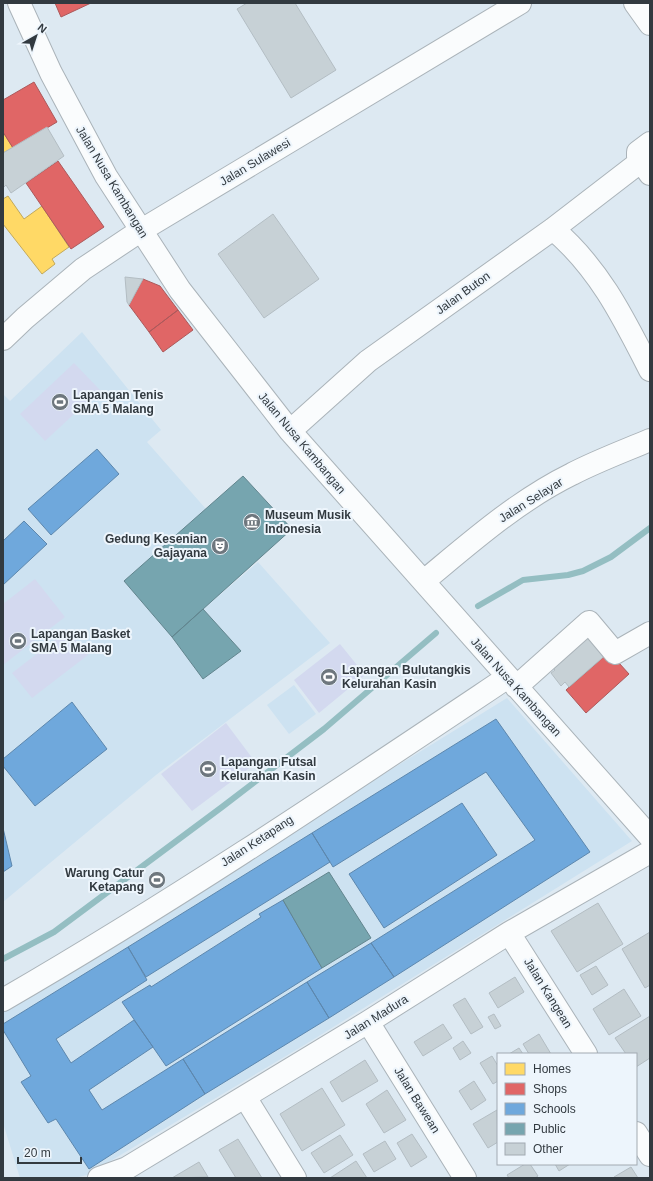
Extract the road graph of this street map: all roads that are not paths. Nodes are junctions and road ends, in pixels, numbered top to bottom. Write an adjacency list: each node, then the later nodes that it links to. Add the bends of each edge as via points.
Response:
1 (19, 3): 8 (street, Jalan Nusa Kambangan, via 77,124)
2 (520, 3): 8 (street, Jalan Sulawesi)
3 (635, 3): 4 (street)
4 (650, 24)
5 (650, 143): 6 (street, via 638,152)
6 (645, 168): 7 (street, Jalan Buton)
7 (552, 229): 10 (street, via 589,265 622,313); 11 (street, Jalan Buton, via 368,361)
8 (140, 231): 9 (street, Jalan Sulawesi, via 83,269); 11 (street, Jalan Nusa Kambangan, via 180,290)
9 (3, 339)
10 (650, 370)
11 (290, 431): 13 (street, Jalan Nusa Kambangan)
12 (650, 440): 13 (street, Jalan Selayar, via 571,474 537,495 487,528)
13 (424, 581): 15 (street, Jalan Nusa Kambangan)
14 (650, 633): 15 (street, Jalan Ketapang, via 615,653 589,622)
15 (512, 682): 16 (street, Jalan Nusa Kambangan); 19 (street, Jalan Ketapang, via 388,757 85,952)
16 (650, 837)
17 (650, 852): 18 (street, Jalan Madura)
18 (509, 933): 20 (street, Jalan Madura); 21 (street, Jalan Kangean)
19 (3, 1000)
20 (368, 1022): 22 (street, Jalan Madura); 28 (street, Jalan Bawean)
21 (585, 1053)
22 (245, 1098): 25 (street, Jalan Madura); 27 (street)
23 (637, 1135): 24 (street)
24 (650, 1155)
25 (130, 1173): 26 (street, Jalan Madura)
26 (100, 1178)
27 (295, 1178)
28 (465, 1178)

